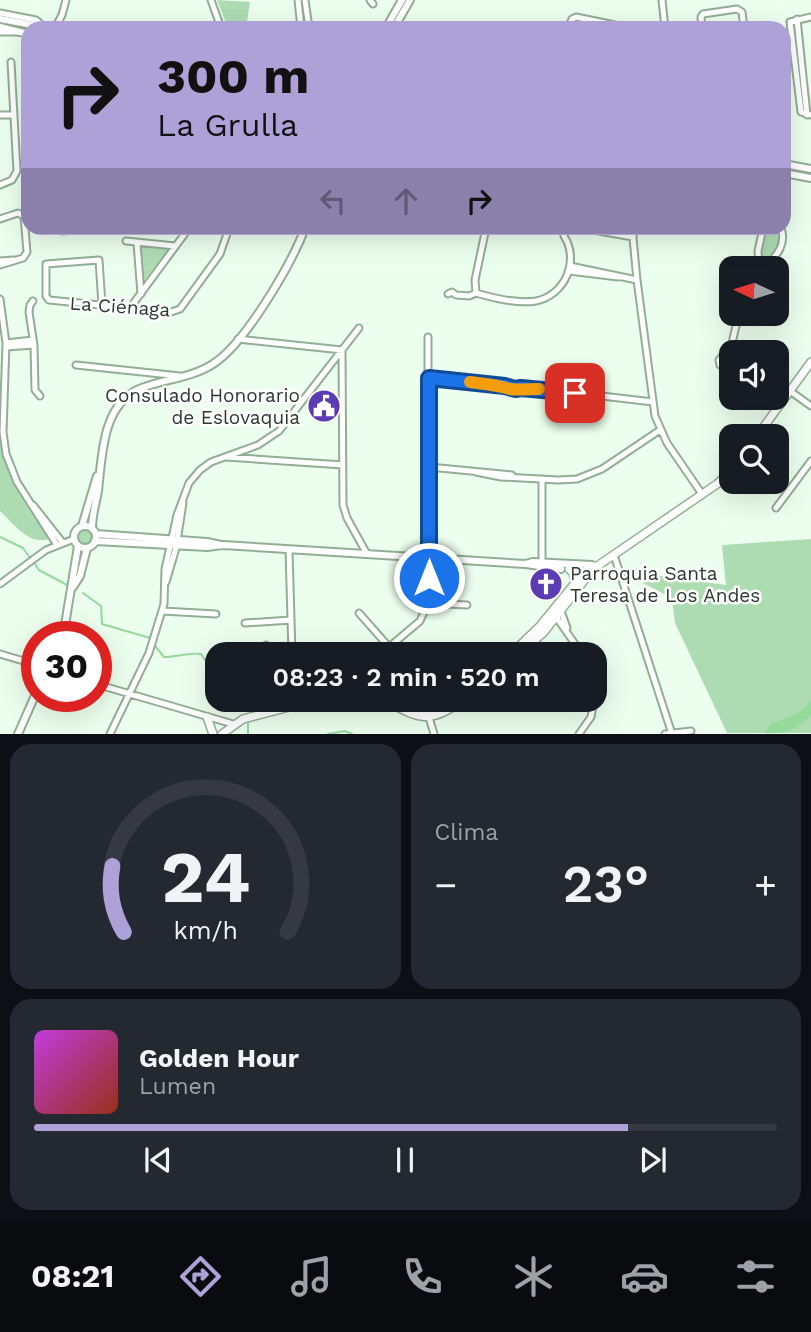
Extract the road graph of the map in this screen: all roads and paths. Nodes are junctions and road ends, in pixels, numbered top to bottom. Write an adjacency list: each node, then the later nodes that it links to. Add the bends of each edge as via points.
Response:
1 (66, 0): 9 (street)
2 (211, 0): 18 (street)
3 (298, 0): 11 (street)
4 (305, 0): 10 (street)
5 (402, 0): 21 (street)
6 (410, 0): 22 (street)
7 (662, 0): 25 (street)
8 (0, 13): 15 (street)
9 (62, 15): 16 (street); 17 (street)
10 (307, 16): 11 (street); 20 (street)
11 (300, 17): 19 (street)
12 (811, 18): 14 (street)
13 (0, 19): 29 (street)
14 (797, 19): 28 (street); 37 (street)
15 (37, 21)
16 (59, 21)
17 (62, 21)
18 (218, 21)
19 (300, 21)
20 (308, 21)
21 (390, 21)
22 (398, 21)
23 (571, 21): 24 (street, via 576,17)
24 (596, 21)
25 (664, 21)
26 (701, 21): 27 (street, via 703,14 737,9 743,12)
27 (744, 21)
28 (791, 22)
29 (21, 23)
30 (0, 27): 33 (street)
31 (791, 30): 35 (street)
32 (0, 32): 34 (street)
33 (21, 32)
34 (21, 33)
35 (795, 61): 37 (street); 40 (street, via 801,112)
36 (11, 62): 39 (street)
37 (802, 62): 38 (street); 40 (street)
38 (811, 63)
39 (14, 115): 41 (street); 46 (street, via 17,171 12,180)
40 (809, 115)
41 (0, 116)
42 (791, 166): 43 (street)
43 (811, 170)
44 (791, 174): 45 (street)
45 (811, 178)
46 (0, 185)
47 (21, 215): 48 (street)
48 (0, 219)
49 (25, 235): 64 (street, via 23,258)
50 (184, 235): 61 (street)
51 (226, 235): 73 (street, La Ciénaga, via 218,257 180,309 171,313)
52 (302, 235): 74 (street, via 284,273)
53 (485, 235): 67 (street)
54 (622, 235): 58 (street)
55 (761, 235): 62 (street)
56 (783, 235): 63 (street)
57 (564, 236): 65 (street)
58 (633, 237): 66 (street)
59 (126, 241): 60 (street)
60 (137, 243): 61 (street); 68 (street)
61 (176, 246): 68 (street)
62 (758, 256)
63 (774, 256)
64 (0, 263)
65 (570, 268): 66 (street); 67 (street, via 557,290 536,301)
66 (637, 280): 92 (street)
67 (476, 293): 69 (street)
68 (141, 294): 73 (street)
69 (456, 295)
70 (0, 299): 80 (street)
71 (33, 301): 79 (street, via 29,312)
72 (102, 305): 72 (street, La Ciénaga, via 48,299 47,263 100,262); 73 (street, La Ciénaga)
73 (131, 308)
74 (249, 324): 77 (street); 78 (street)
75 (359, 328): 81 (street)
76 (428, 337): 88 (street)
77 (238, 339): 78 (street); 87 (street, via 214,364)
78 (255, 340): 81 (street)
79 (34, 343): 80 (street); 91 (street, via 35,390)
80 (6, 345): 111 (street, via 4,442 14,476)
81 (342, 350): 84 (street); 85 (street)
82 (811, 362): 90 (main road)
83 (76, 365): 86 (street)
84 (329, 368): 85 (street); 96 (street, via 286,424)
85 (342, 371): 100 (street)
86 (143, 372): 87 (street); 89 (street)
87 (183, 376): 89 (street)
88 (429, 378): 92 (street); 101 (street)
89 (145, 387): 102 (street, via 128,396 114,413)
90 (790, 391): 93 (street); 94 (main road)
91 (40, 396)
92 (653, 402): 95 (street)
93 (811, 407)
94 (766, 424)
95 (660, 430): 103 (street, via 590,475); 105 (street)
96 (258, 445): 97 (street); 98 (street)
97 (223, 457): 98 (street); 109 (street, via 189,483)
98 (261, 460): 100 (street)
99 (811, 461): 106 (street)
100 (343, 465): 114 (street, via 344,509)
101 (429, 467): 103 (street); 116 (street)
102 (99, 472): 107 (street); 108 (street)
103 (542, 479): 117 (street)
104 (719, 480): 105 (main road)
105 (702, 494): 115 (main road)
106 (776, 508)
107 (82, 526): 108 (street); 110 (street, via 75,531)
108 (94, 534): 109 (street); 112 (street)
109 (174, 542): 113 (street); 125 (street)
110 (76, 543): 111 (street); 112 (street); 122 (street)
111 (60, 544): 121 (street)
112 (87, 548): 122 (street)
113 (289, 550): 114 (street); 129 (street)
114 (367, 554): 116 (street)
115 (614, 555): 118 (main road); 159 (street)
116 (429, 558): 117 (street); 123 (street)
117 (542, 565): 118 (street); 119 (street)
118 (593, 567): 119 (street); 120 (main road); 127 (main road)
119 (569, 569): 120 (main road)
120 (575, 582): 127 (main road)
121 (0, 584)
122 (72, 589): 130 (street)
123 (428, 603): 124 (street); 134 (street, via 420,621)
124 (467, 606)
125 (162, 611): 128 (street); 141 (street)
126 (359, 613): 133 (street)
127 (557, 613): 135 (main road); 136 (main road); 137 (street)
128 (216, 614)
129 (291, 620): 131 (street); 132 (street)
130 (66, 621)
131 (245, 623)
132 (292, 642)
133 (385, 642)
134 (395, 642)
135 (524, 642)
136 (533, 642)
137 (575, 642)
138 (0, 654): 139 (street)
139 (21, 660)
140 (112, 689): 141 (street)
141 (131, 695): 150 (street); 155 (street)
142 (28, 712): 154 (street)
143 (269, 712): 151 (main road)
144 (407, 712): 149 (main road)
145 (421, 712): 149 (main road)
146 (434, 712): 149 (main road)
147 (446, 712): 149 (main road)
148 (592, 712): 153 (street)
149 (431, 714): 158 (street)
150 (207, 717): 151 (street); 156 (main road)
151 (233, 724): 157 (main road)
152 (691, 731): 159 (street)
153 (584, 732)
154 (18, 733)
155 (110, 733)
156 (213, 733)
157 (222, 733)
158 (435, 733)
159 (669, 733)

